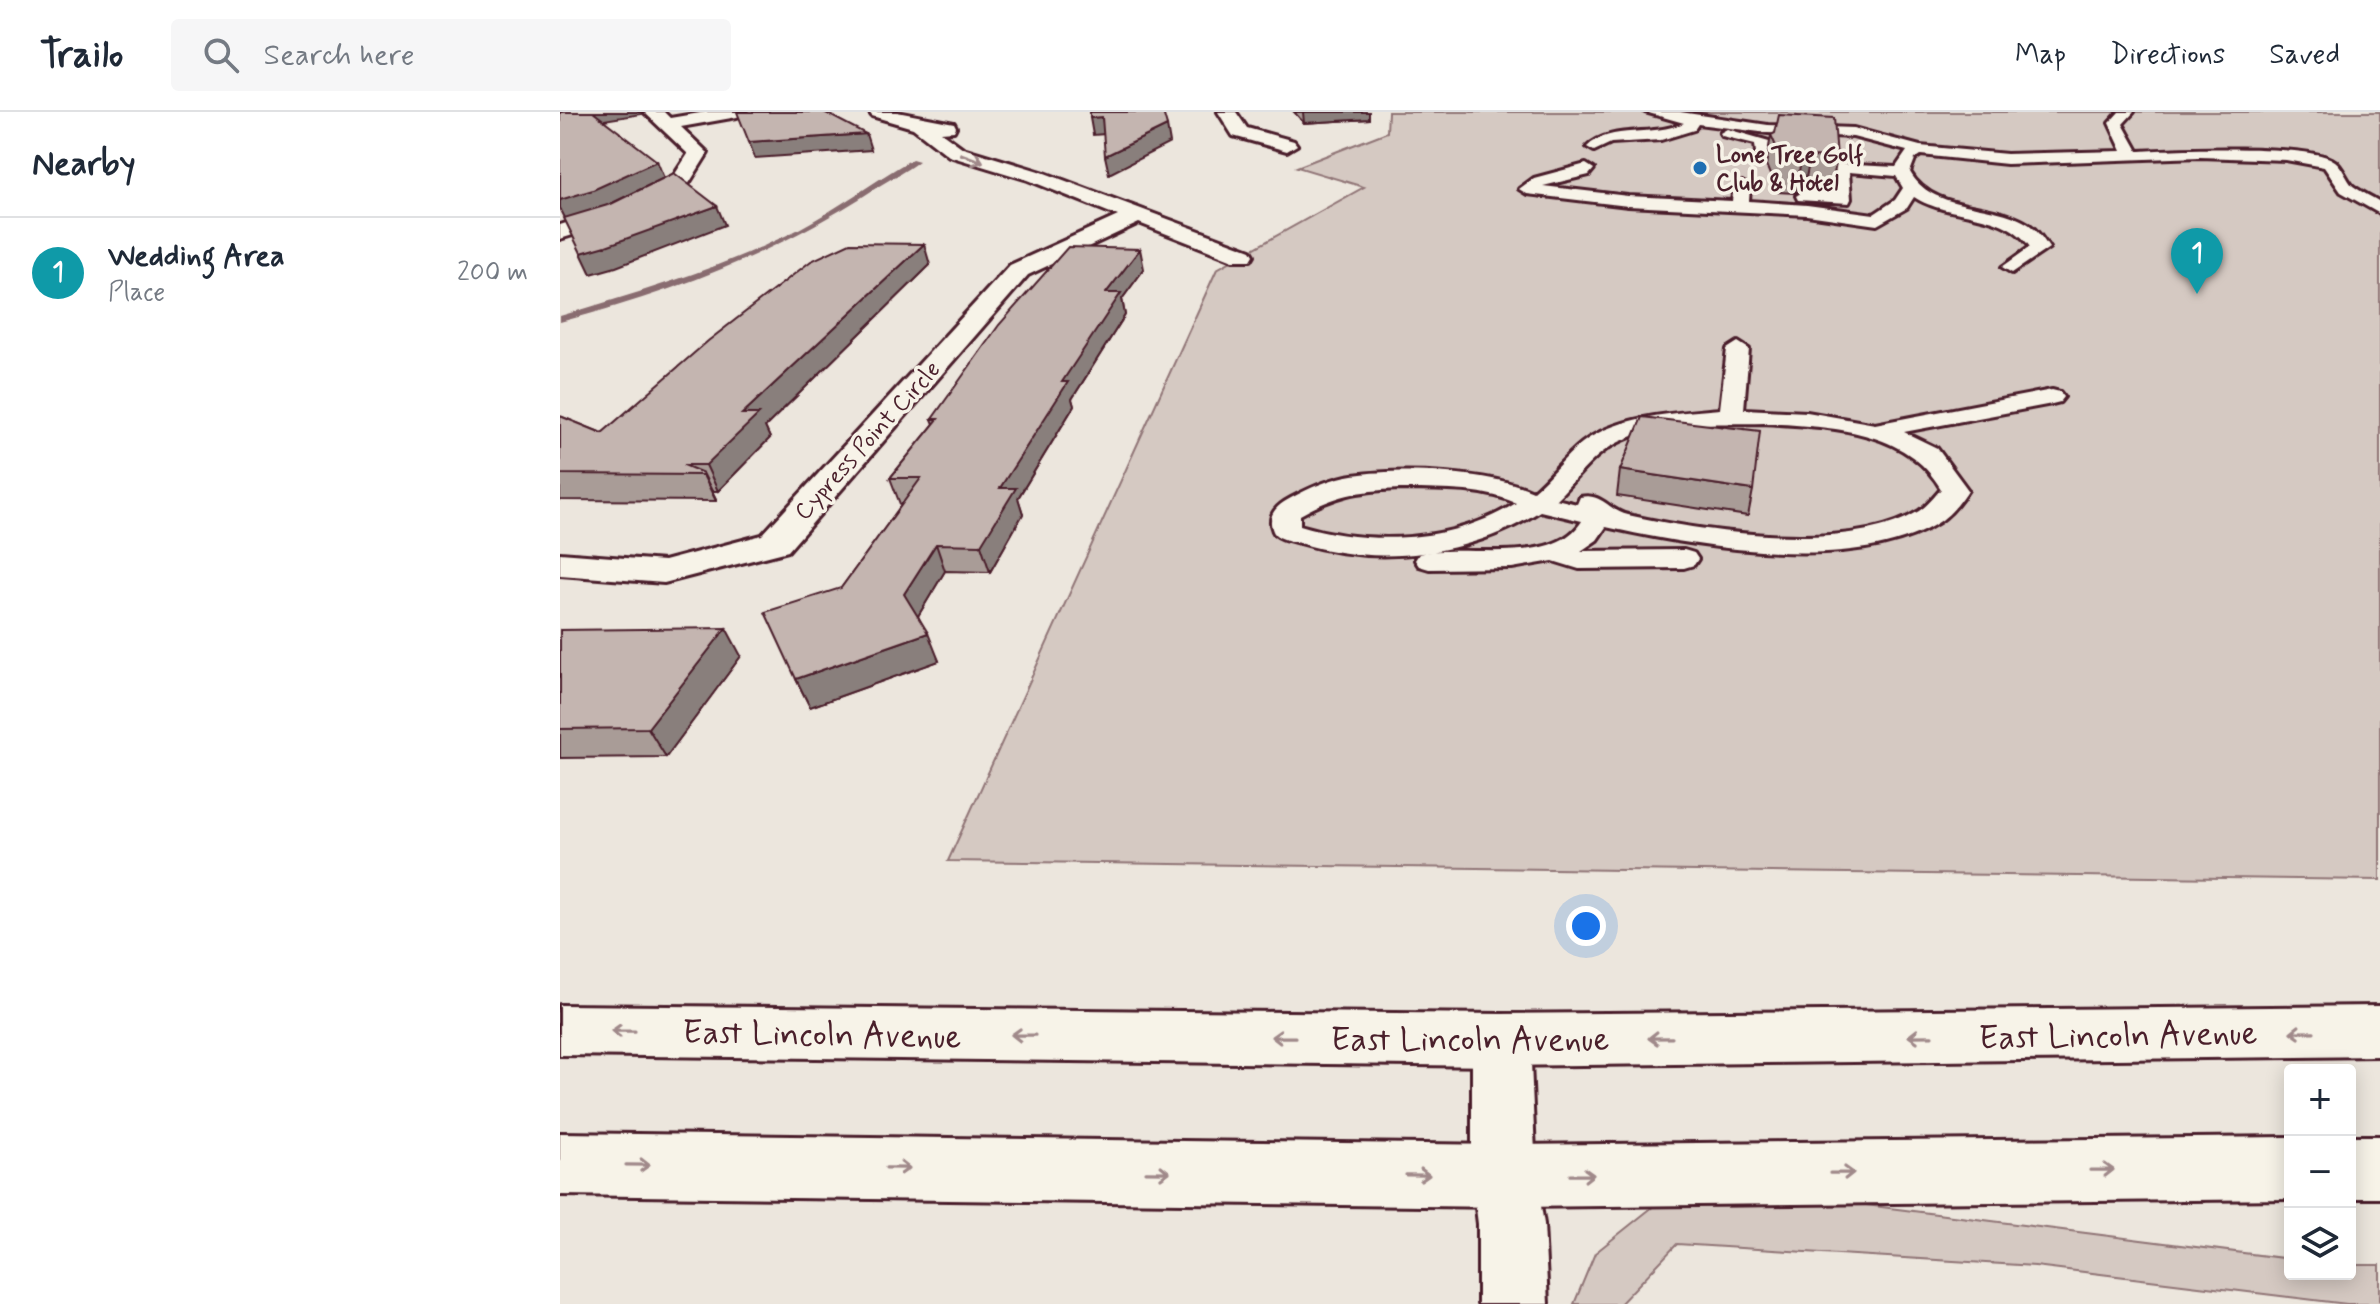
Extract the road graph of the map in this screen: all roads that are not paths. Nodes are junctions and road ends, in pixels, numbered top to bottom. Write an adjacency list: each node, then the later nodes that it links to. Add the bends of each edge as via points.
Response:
1 (737, 112): 7 (street)
2 (878, 112): 9 (street)
3 (1227, 112): 14 (street, via 1240,132)
4 (1652, 112): 8 (lane)
5 (2127, 112): 18 (lane, via 2116,123 2132,153)
6 (1859, 116): 10 (lane)
7 (660, 118): 27 (street, via 698,153 681,181 611,216)
8 (1679, 119): 10 (lane, via 1745,127); 13 (lane); 15 (lane, via 1661,136 1608,139)
9 (919, 124): 11 (street); 22 (street, one-way to 22, via 956,152)
10 (1832, 127): 12 (lane)
11 (970, 132)
12 (1863, 134): 13 (lane); 17 (lane)
13 (1747, 136): 19 (lane, via 1764,144)
14 (1287, 145)
15 (1594, 147)
16 (1012, 148): 22 (street, via 1030,160)
17 (1918, 150): 18 (lane, via 2007,159); 21 (lane)
18 (2124, 156): 25 (lane, via 2200,152 2321,160 2330,164 2347,189)
19 (1762, 159)
20 (1586, 169): 24 (lane, via 1545,178 1527,189 1616,201)
21 (1902, 172): 23 (lane); 24 (lane, via 1841,167 1843,199)
22 (1035, 176): 26 (street)
23 (1912, 188): 24 (lane, via 1901,204 1877,220); 29 (lane, via 1950,208 2006,220 2034,235 2040,248)
24 (1741, 195)
25 (2380, 209)
26 (1137, 216): 28 (street); 40 (street, Cypress Point Circle, via 1019,270 775,543 664,572)
27 (560, 232)
28 (1242, 255)
29 (2012, 267)
30 (1738, 349): 32 (lane)
31 (2052, 397): 33 (lane)
32 (1731, 416): 33 (lane); 34 (lane, via 1660,422 1611,436 1583,453)
33 (1876, 431): 36 (lane, via 1917,446 1941,467 1955,490 1932,515 1899,530 1858,540 1791,544 1712,541)
34 (1569, 473): 35 (lane); 36 (lane, via 1600,513)
35 (1536, 502): 35 (lane, via 1466,537 1402,544 1327,542 1286,530 1286,512 1353,483 1468,483 1504,488); 36 (lane)
36 (1597, 517): 37 (lane, via 1588,534)
37 (1555, 552): 38 (lane, via 1579,560); 39 (lane, via 1511,559)
38 (1684, 559)
39 (1405, 560)
40 (560, 564)
41 (560, 1030): 43 (street, East Lincoln Avenue, one-way to 41)
42 (2380, 1031): 43 (street, East Lincoln Avenue, one-way to 43)
43 (1501, 1040): 48 (street)
44 (560, 1164): 48 (street, one-way to 48)
45 (2356, 1167): 46 (street)
46 (2380, 1167)
47 (2284, 1168): 48 (street, one-way to 47)
48 (1504, 1176): 49 (street)
49 (1513, 1304)

